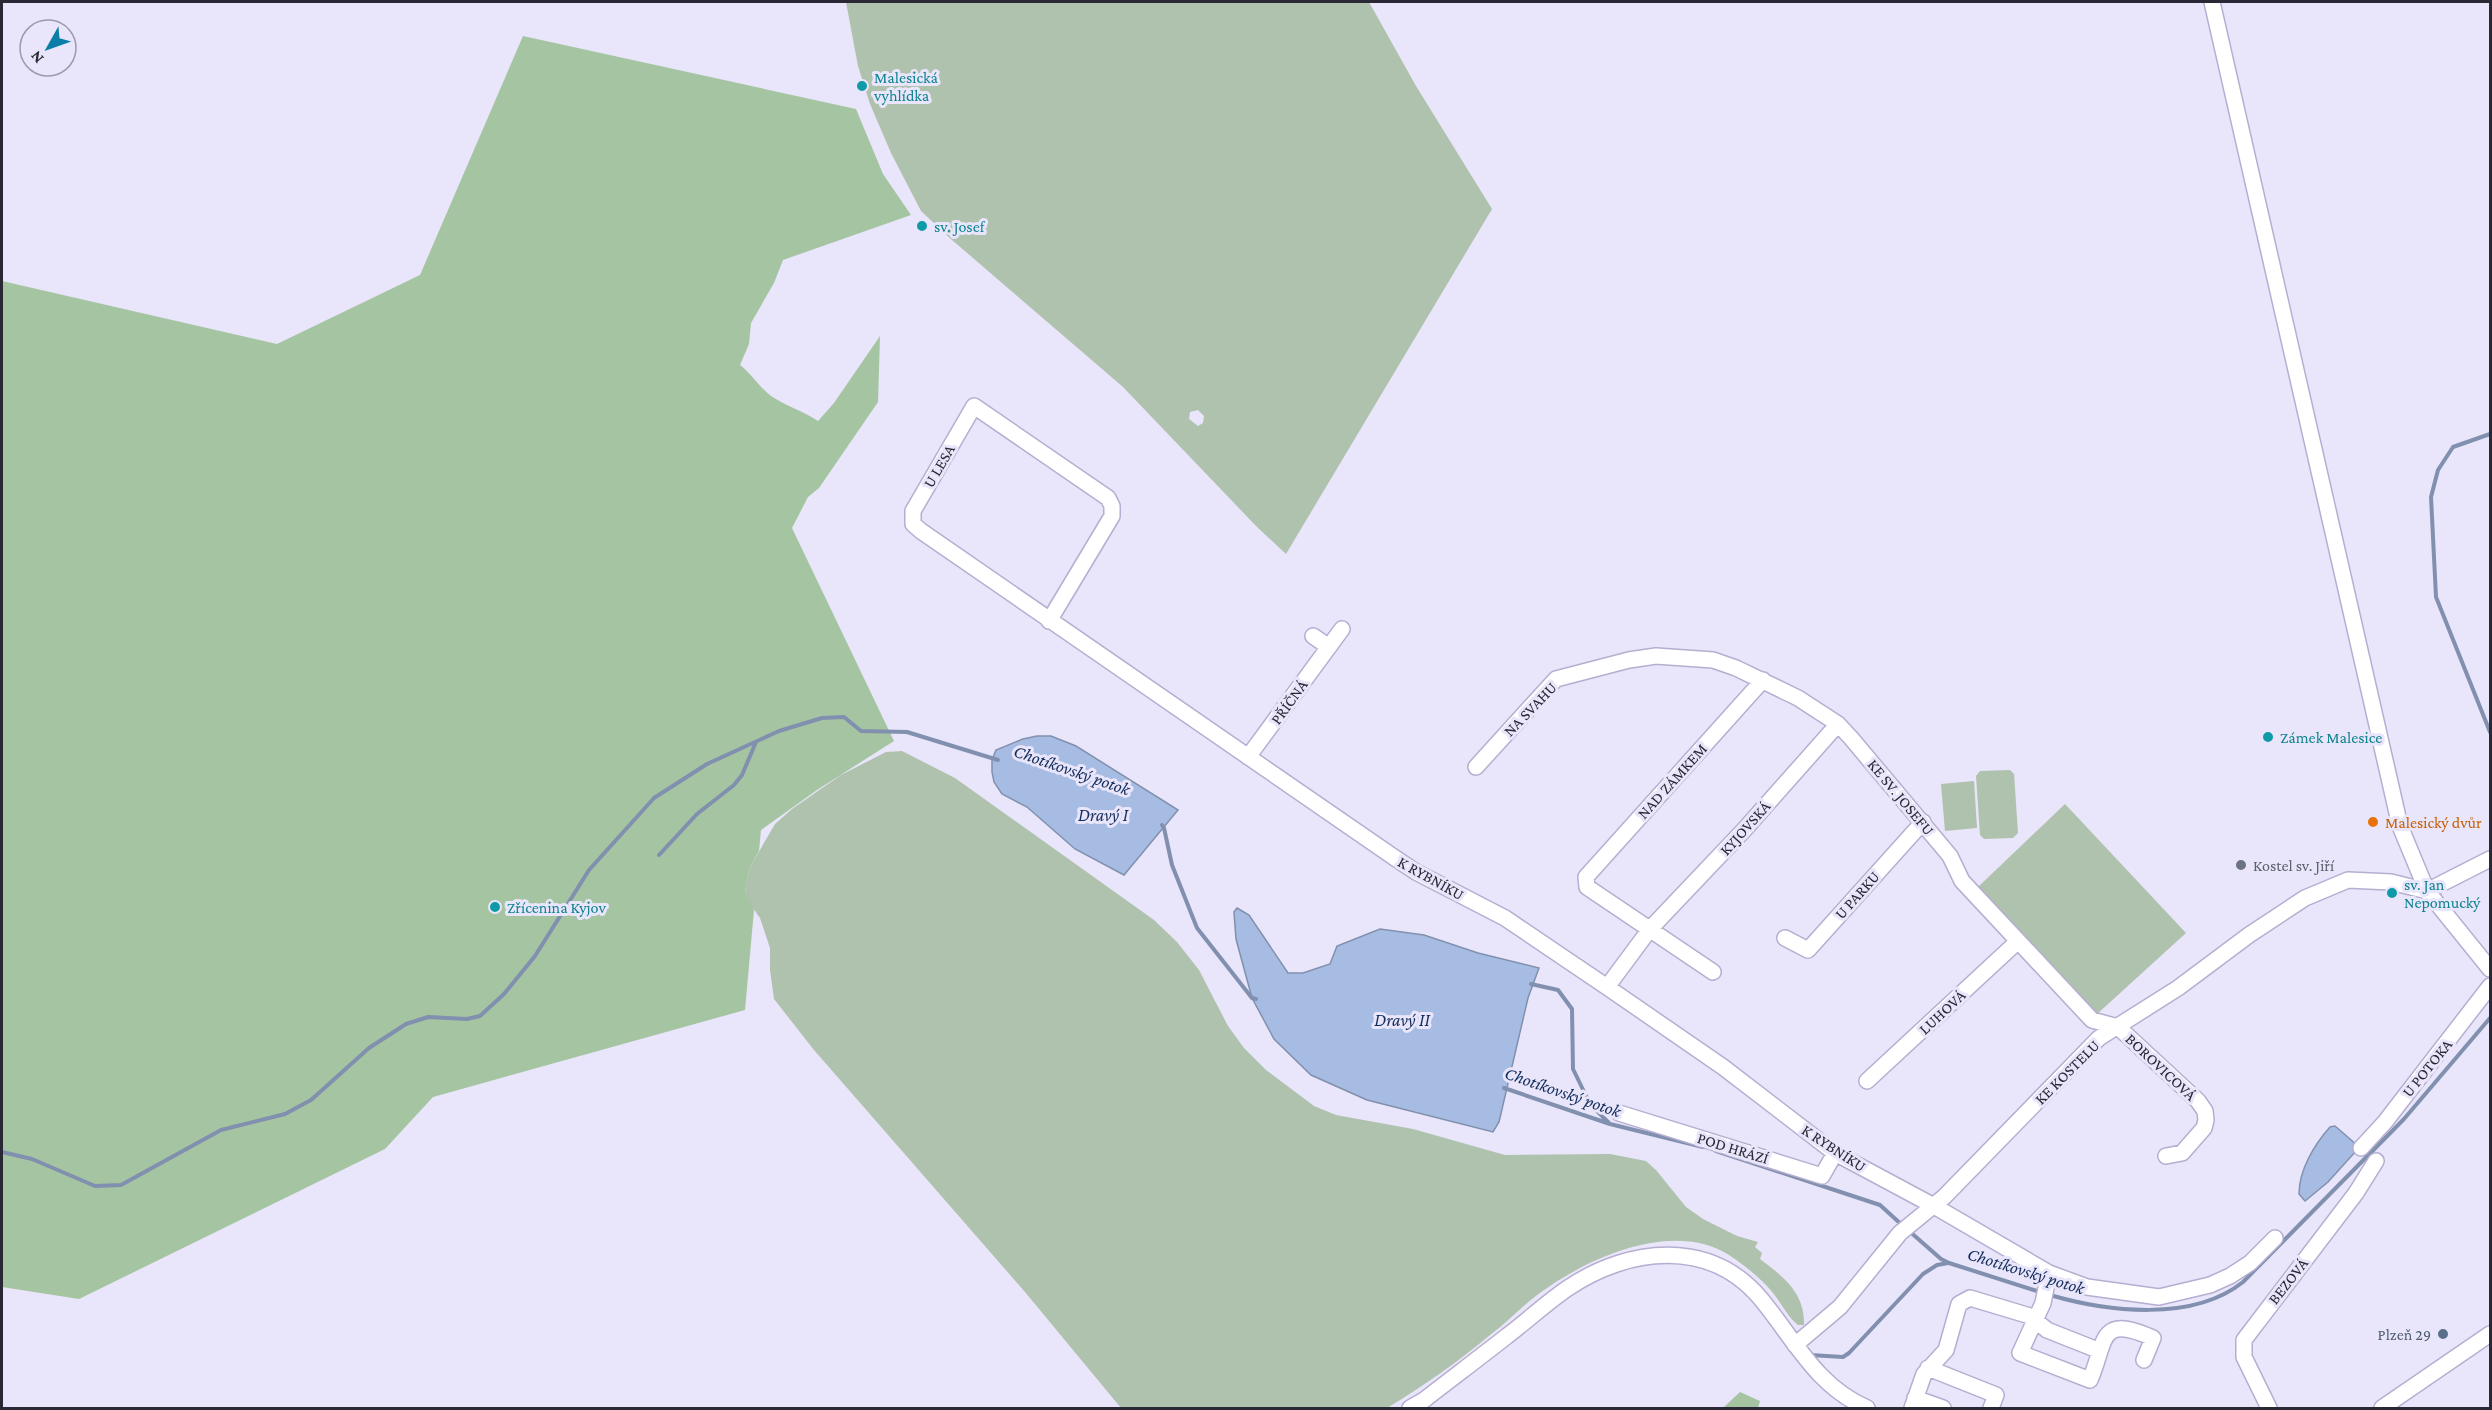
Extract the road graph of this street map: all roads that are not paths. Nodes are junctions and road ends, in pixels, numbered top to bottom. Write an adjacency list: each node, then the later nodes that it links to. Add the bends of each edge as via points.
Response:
1 (2212, 2): 13 (street, via 2400,826)
2 (1049, 621): 2 (street, U LESA, via 1112,516 1112,506 1107,498 974,405 913,512 913,524); 9 (street, K RYBNÍKU)
3 (1342, 629): 5 (street, PŘÍČNÁ)
4 (1313, 636): 5 (street)
5 (1329, 647): 9 (street, PŘÍČNÁ)
6 (1629, 660): 7 (street, KE SV. JOSEFU, via 1656,656 1703,659); 10 (street, NA SVAHU, via 1556,680)
7 (1762, 680): 8 (street, KE SV. JOSEFU); 14 (street, NAD ZÁMKEM, via 1586,877 1586,884)
8 (1838, 724): 11 (street, KE SV. JOSEFU); 14 (street, KYJOVSKÁ)
9 (1248, 757): 20 (street, K RYBNÍKU, via 1416,872 1505,918)
10 (1476, 767)
11 (1923, 822): 15 (street, U PARKU, via 1808,950); 16 (street, KE SV. JOSEFU, via 1950,856 1962,881)
12 (2490, 859): 13 (street)
13 (2427, 891): 17 (street); 21 (street, KE KOSTELU, via 2391,882 2348,880 2305,898)
14 (1650, 930): 18 (street); 20 (street, KYJOVSKÁ)
15 (1785, 938)
16 (2017, 942): 21 (street, KE SV. JOSEFU, via 2092,1020); 22 (street, LUHOVÁ)
17 (2490, 969)
18 (1713, 972)
19 (2490, 986): 24 (street, U POTOKA)
20 (1607, 987): 25 (street, K RYBNÍKU)
21 (2118, 1027): 26 (street, BOROVICOVÁ, via 2205,1111 2204,1128 2182,1153); 28 (street, KE KOSTELU, via 2099,1038)
22 (1868, 1081)
23 (1619, 1113): 25 (street, POD HRÁZÍ, via 1822,1176)
24 (2361, 1148)
25 (1835, 1153): 28 (street, K RYBNÍKU)
26 (2166, 1156)
27 (2376, 1161): 42 (street, BEZOVÁ, via 2244,1340 2244,1357)
28 (1934, 1206): 30 (street); 33 (street, KE KOSTELU, via 1906,1228 1840,1307)
29 (2275, 1238): 30 (street, via 2230,1276 2159,1297)
30 (2047, 1278): 31 (street, via 2043,1303)
31 (2035, 1319): 34 (street, via 2047,1330); 34 (street, via 2020,1353 2090,1380); 36 (street, via 1966,1298 1959,1304 1946,1350)
32 (2490, 1334): 43 (street)
33 (1795, 1345): 38 (street, via 1760,1297 1734,1273 1711,1261 1684,1254 1649,1257 1619,1264 1569,1287); 39 (street, via 1833,1389)
34 (2100, 1351): 35 (street, via 2109,1332 2128,1329 2153,1338)
35 (2145, 1360)
36 (1928, 1368): 37 (street); 41 (street, via 1996,1395)
37 (1913, 1403): 40 (street)
38 (1410, 1408)
39 (1867, 1408)
40 (1943, 1408)
41 (1990, 1408)
42 (2269, 1408)
43 (2382, 1408)

